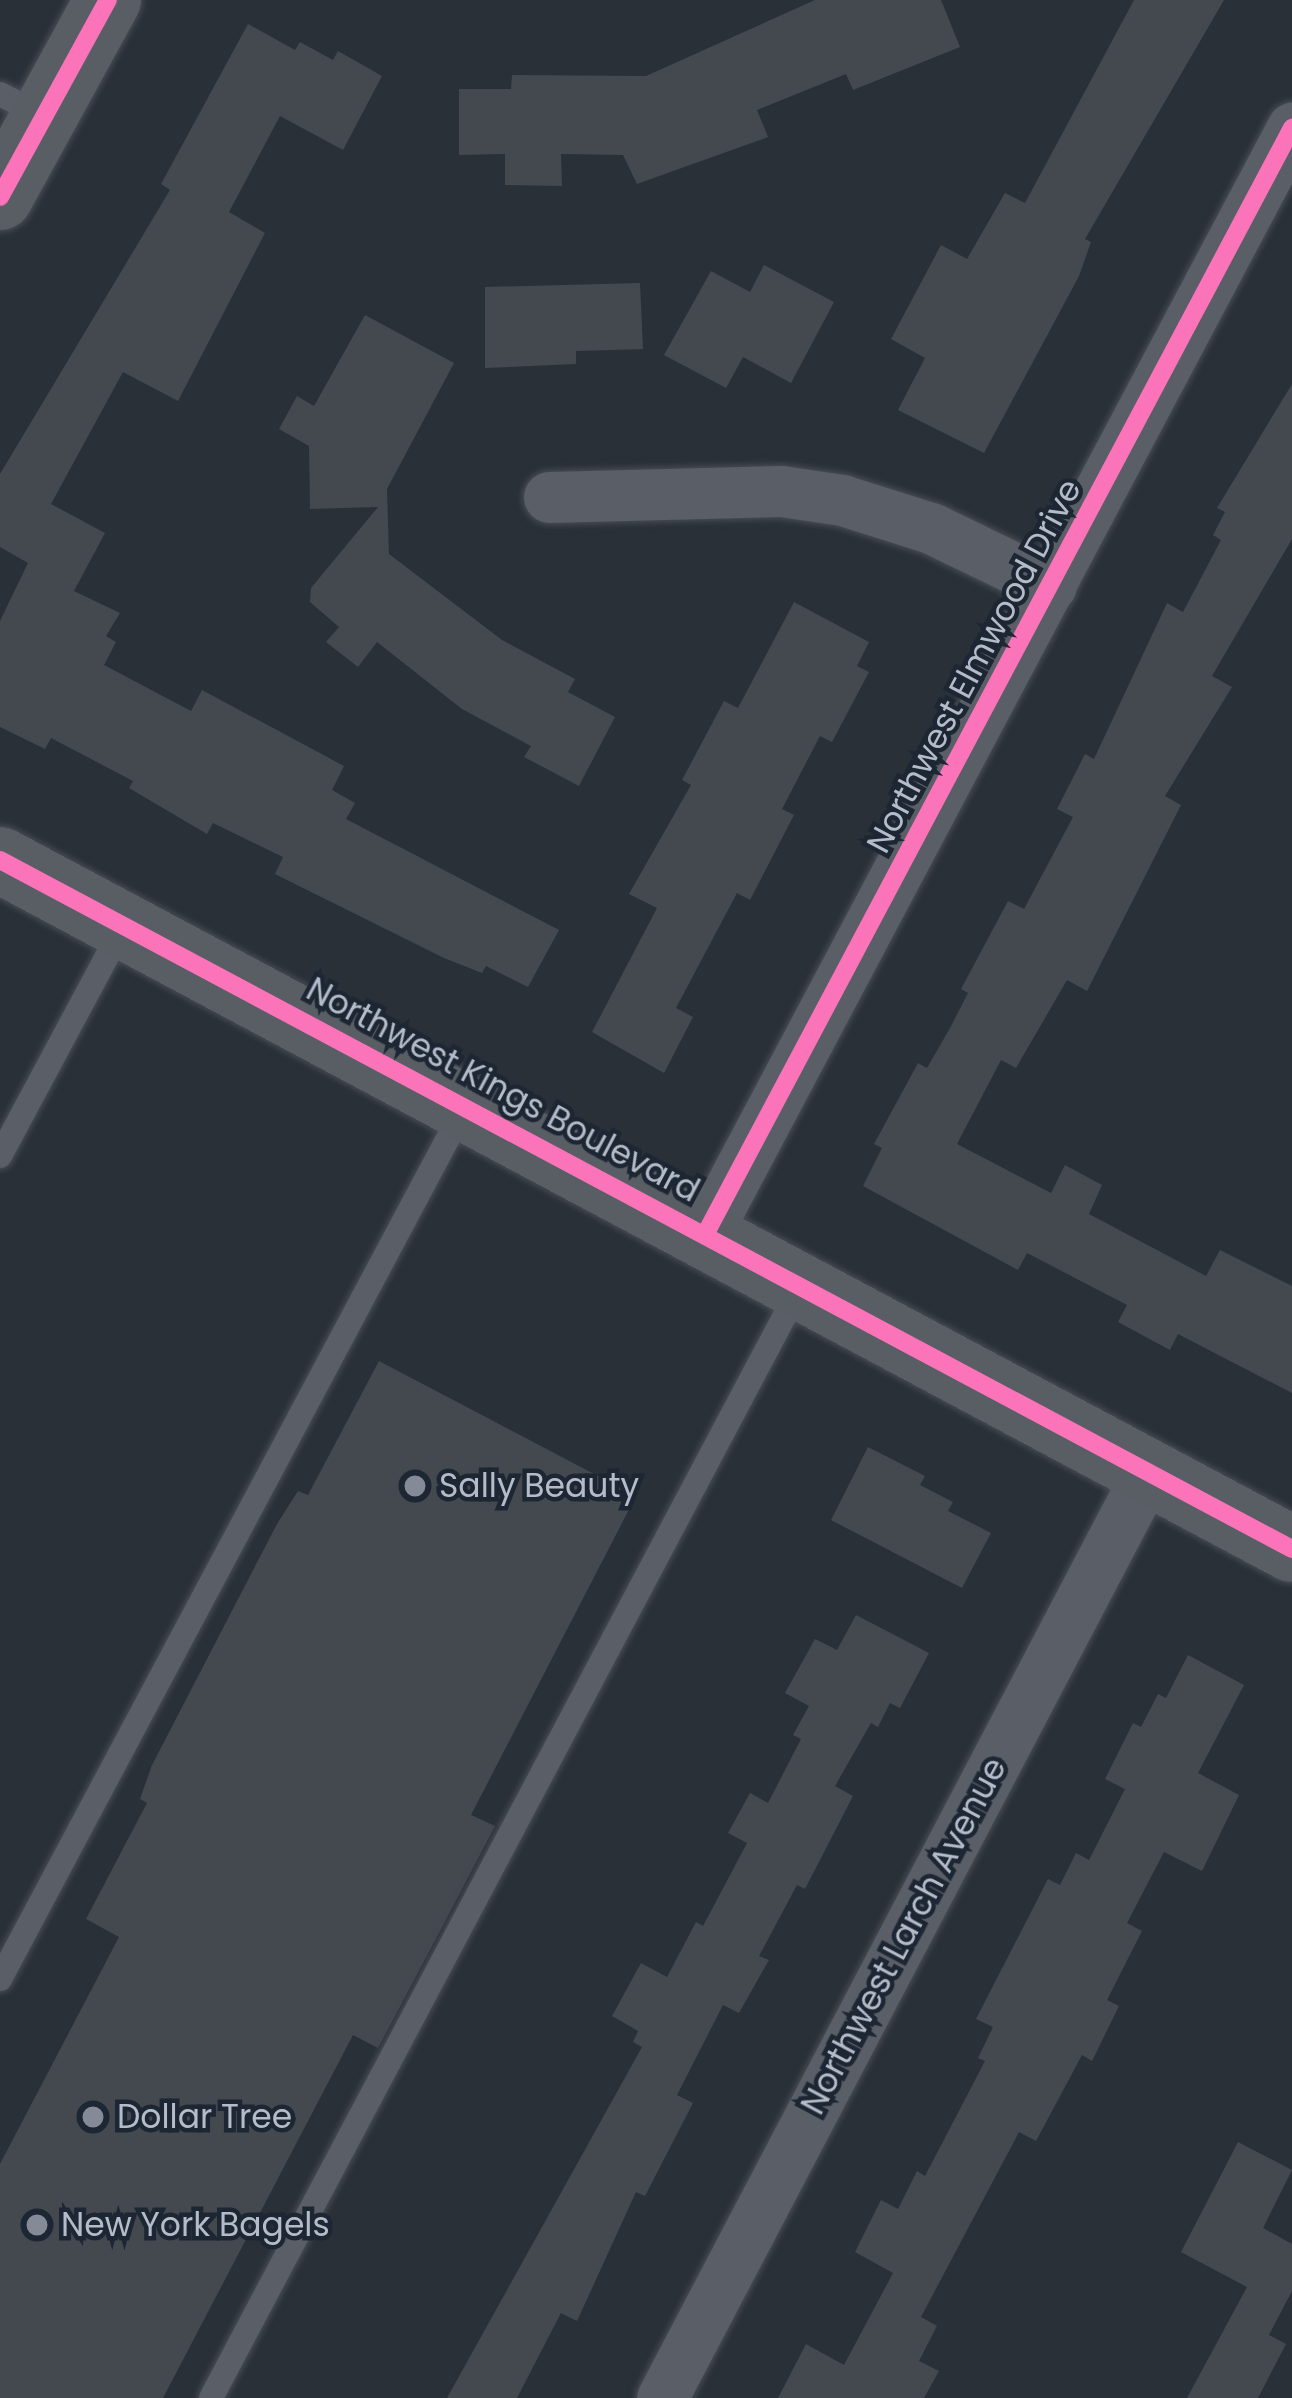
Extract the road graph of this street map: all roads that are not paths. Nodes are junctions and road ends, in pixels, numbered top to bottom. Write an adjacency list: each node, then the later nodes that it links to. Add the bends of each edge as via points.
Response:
1 (108, 0): 2 (main road)
2 (22, 105): 4 (main road)
3 (1292, 128): 6 (street, Northwest Elmwood Drive)
4 (0, 196)
5 (549, 497): 6 (street, via 782,491 842,500 931,528)
6 (1051, 586): 11 (street, Northwest Elmwood Drive)
7 (0, 860): 8 (main road, Northwest Kings Boulevard)
8 (124, 925): 9 (main road, Northwest Kings Boulevard); 10 (lane)
9 (466, 1105): 11 (main road, Northwest Kings Boulevard); 15 (lane)
10 (0, 1156)
11 (707, 1231): 12 (main road, Northwest Kings Boulevard)
12 (801, 1283): 13 (main road, Northwest Kings Boulevard); 16 (lane)
13 (1147, 1474): 14 (main road, Northwest Kings Boulevard); 17 (street, Northwest Larch Avenue)
14 (1292, 1549)
15 (0, 1979)
16 (211, 2398)
17 (662, 2398)

